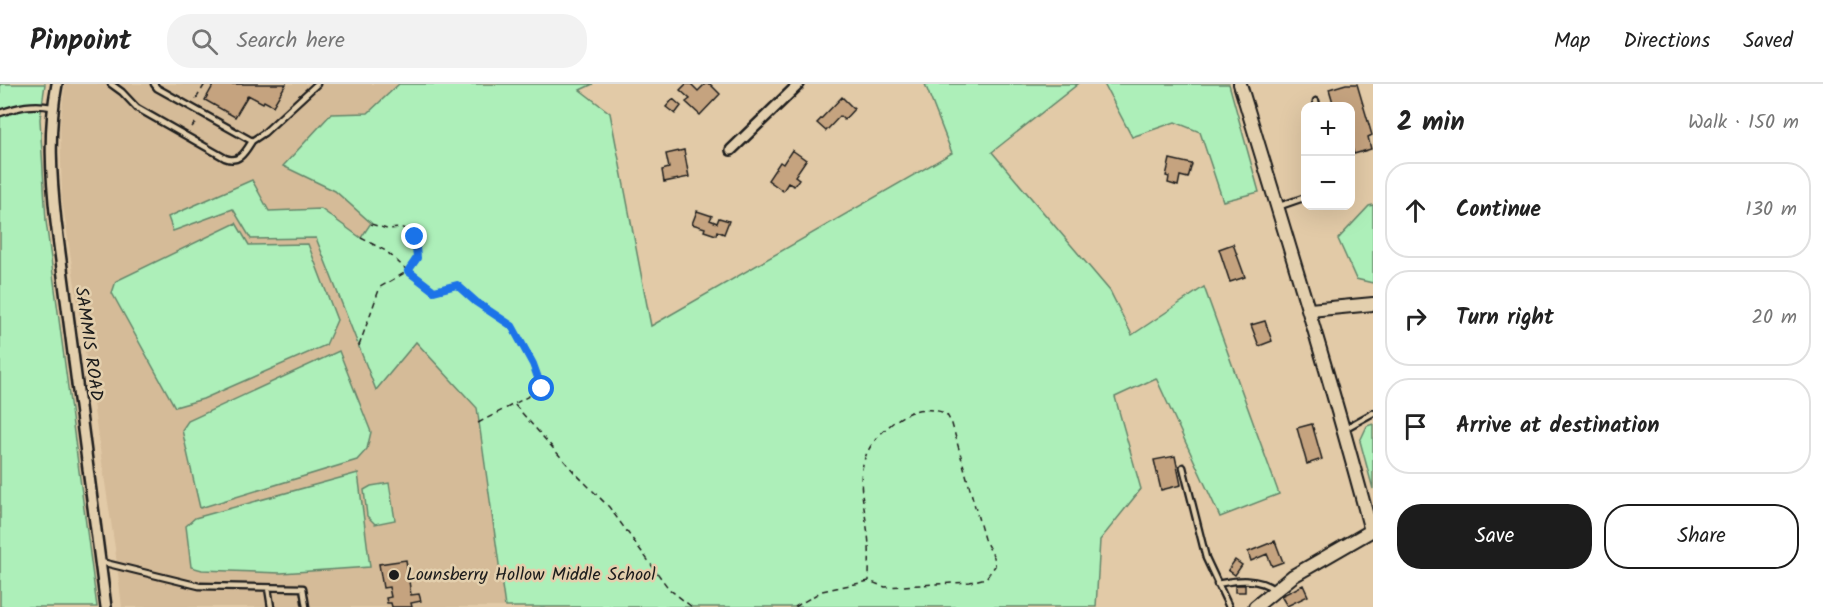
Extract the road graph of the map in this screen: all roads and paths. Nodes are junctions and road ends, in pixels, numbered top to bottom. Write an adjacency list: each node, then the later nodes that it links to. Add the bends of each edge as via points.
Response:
1 (57, 84): 9 (street, SAMMIS ROAD)
2 (111, 84): 13 (lane, via 137,108 232,161 240,158)
3 (154, 84): 13 (lane)
4 (205, 84): 8 (path)
5 (317, 84): 13 (lane)
6 (799, 84): 14 (street)
7 (1240, 84): 16 (street)
8 (196, 99)
9 (52, 107): 10 (lane, via 38,104); 29 (street, SAMMIS ROAD, via 51,167 56,222)
10 (0, 113)
11 (195, 123): 12 (path)
12 (192, 127)
13 (252, 141)
14 (731, 150)
15 (1301, 198): 16 (lane)
16 (1277, 207): 21 (street)
17 (371, 224): 19 (path, via 403,228 415,237 417,258)
18 (361, 238): 19 (path, via 386,251)
19 (408, 271): 22 (path, via 380,287); 23 (path, via 434,291 457,285 512,326 542,389)
20 (1373, 304): 21 (street)
21 (1310, 310): 26 (street)
22 (359, 346)
23 (514, 404): 25 (path); 37 (path, via 609,507 669,589)
24 (1373, 413): 26 (lane)
25 (478, 423)
26 (1344, 429): 28 (street)
27 (1183, 466): 31 (lane, via 1206,558)
28 (1372, 533): 33 (street)
29 (101, 562): 32 (lane, via 199,586); 34 (street, SAMMIS ROAD)
30 (869, 581): 30 (path, via 885,587 970,582 986,578 996,566 984,539 946,413 918,409 881,433 868,450 859,477 868,539); 38 (path, via 822,591)
31 (1217, 584): 33 (lane, via 1248,580); 39 (lane)
32 (268, 588): 35 (lane); 36 (lane, via 303,588)
33 (1275, 590): 40 (street)
34 (106, 607)
35 (271, 607)
36 (306, 607)
37 (692, 607)
38 (795, 607)
39 (1229, 607)
40 (1255, 607)

